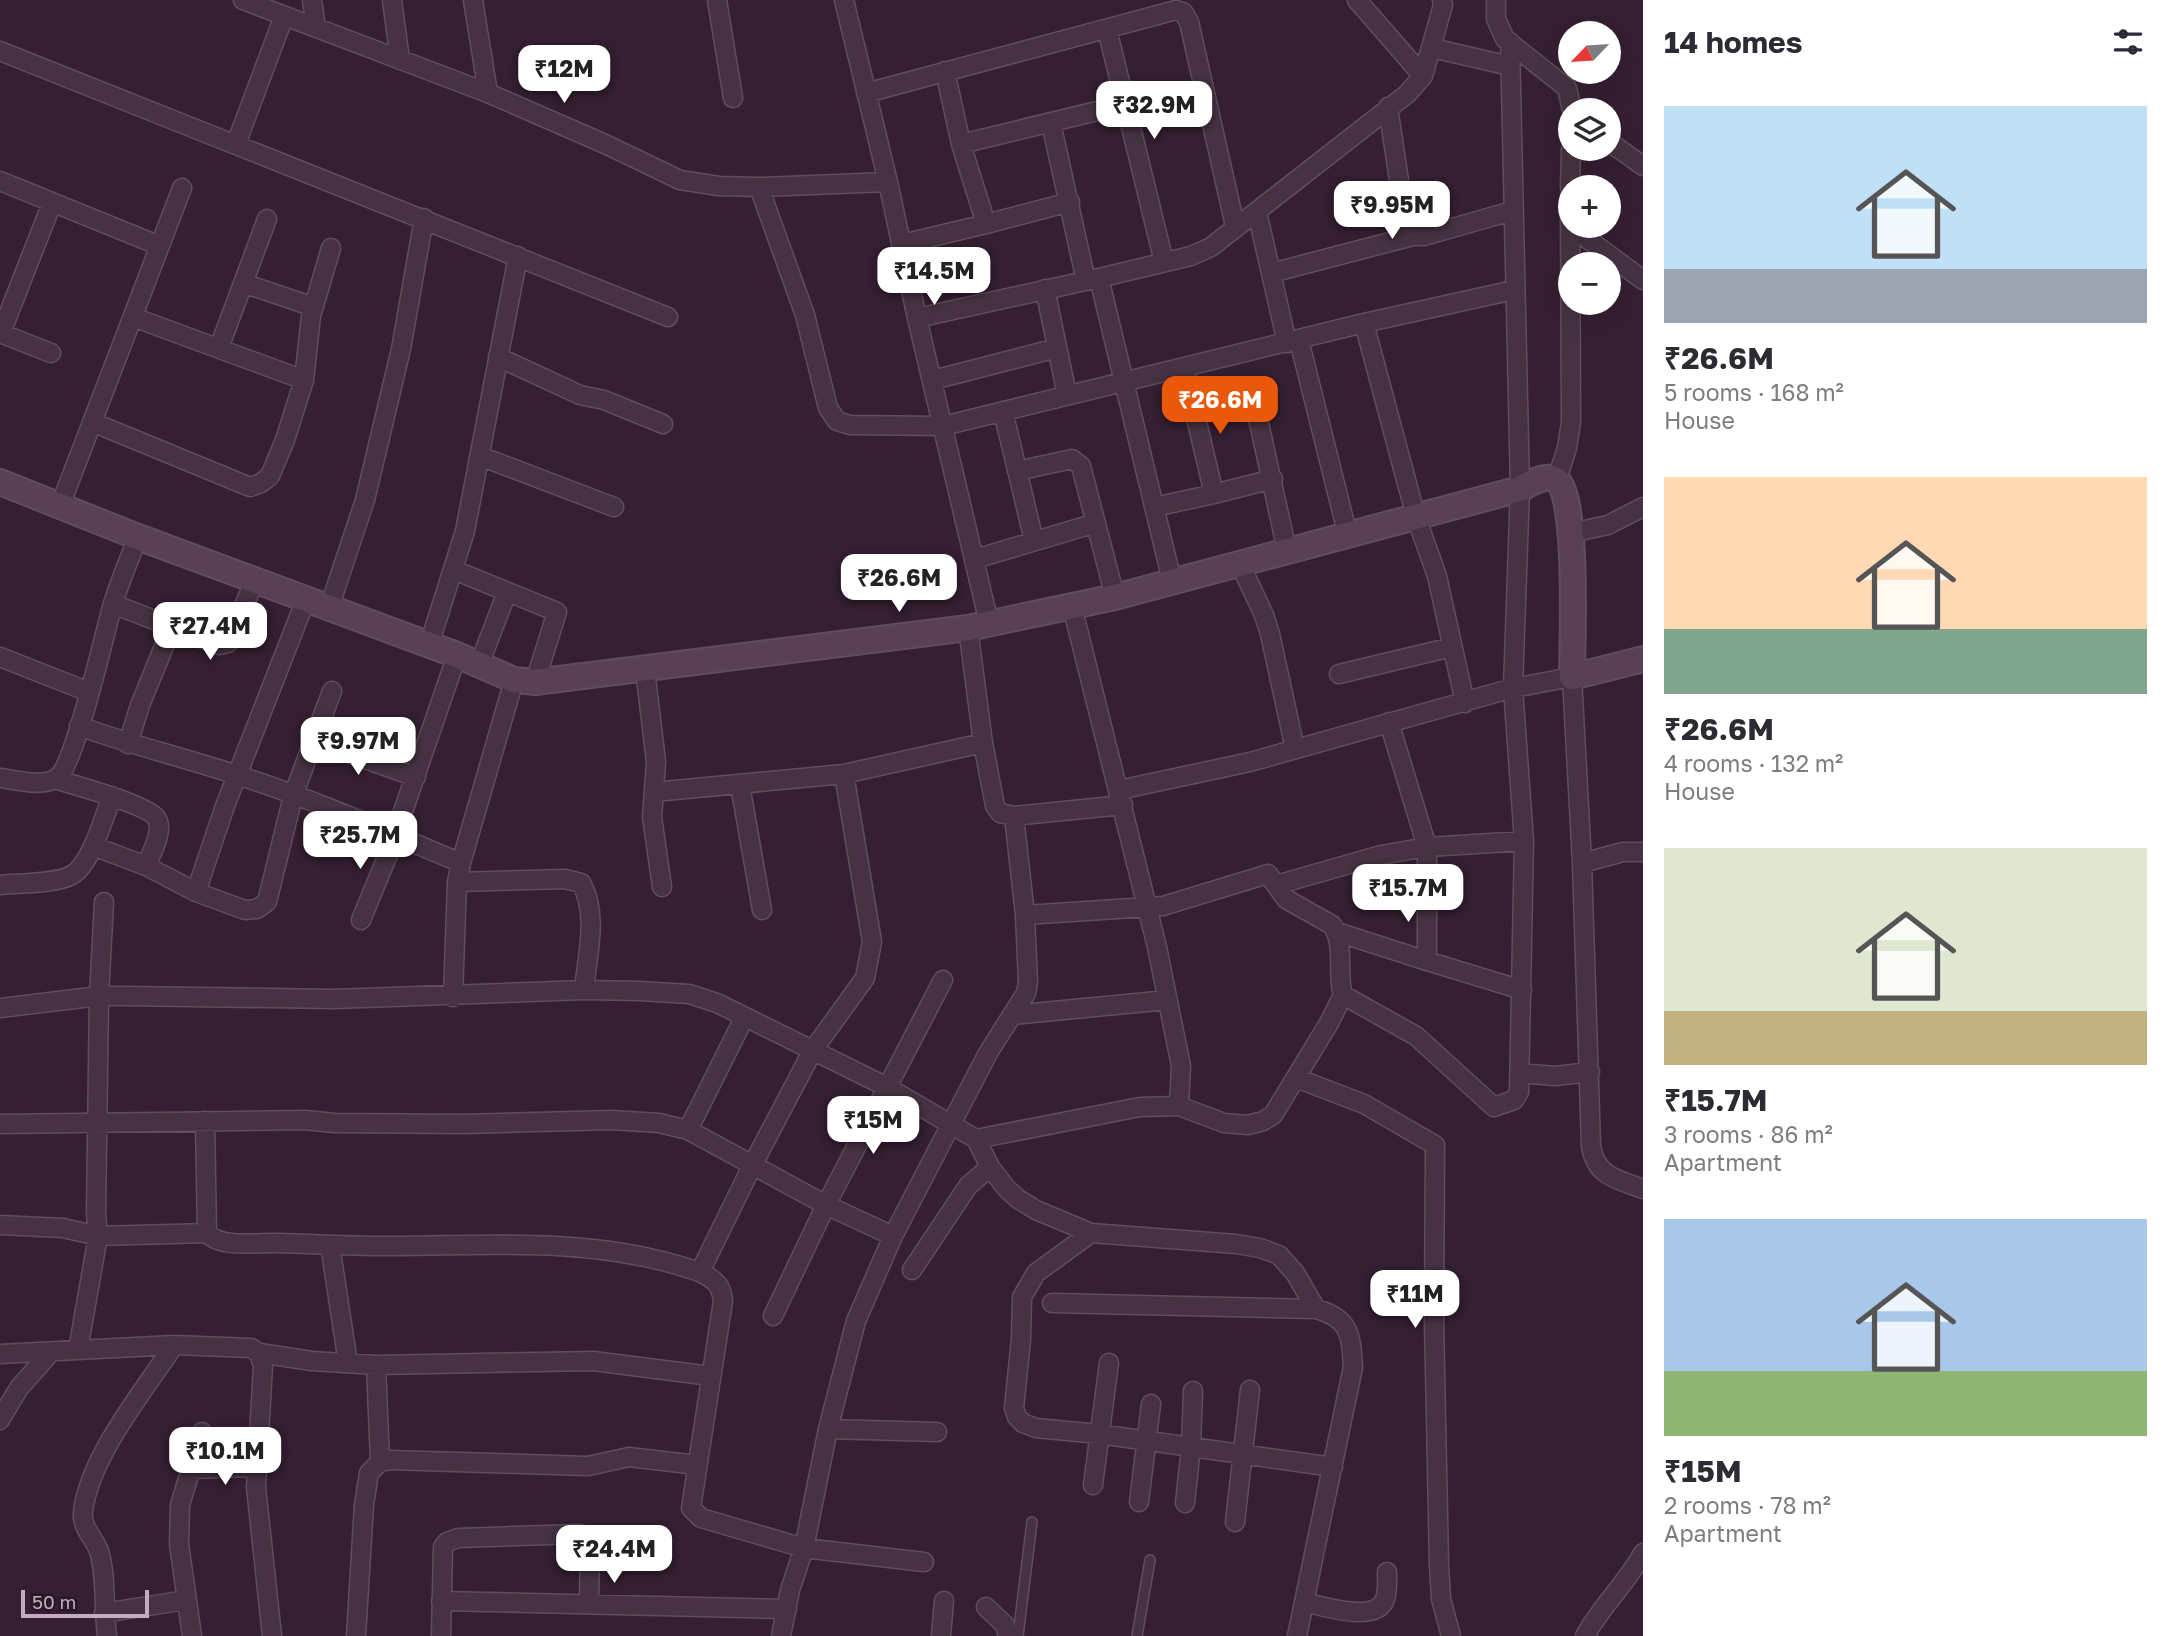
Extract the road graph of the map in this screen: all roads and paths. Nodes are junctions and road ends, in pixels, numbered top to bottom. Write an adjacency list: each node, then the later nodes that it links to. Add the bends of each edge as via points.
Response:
1 (243, 0): 11 (street)
2 (312, 0): 12 (street)
3 (392, 0): 17 (street)
4 (473, 0): 21 (street)
5 (717, 0): 23 (street)
6 (844, 0): 22 (street)
7 (1357, 0): 20 (street)
8 (1442, 0): 15 (street)
9 (1496, 0): 14 (street, via 1499,27)
10 (1176, 5): 13 (street); 43 (street, via 1189,22)
11 (284, 16): 12 (street); 28 (street)
12 (316, 28): 17 (street)
13 (1107, 29): 19 (street); 25 (street)
14 (1510, 42): 18 (street); 24 (street, via 1567,88)
15 (1432, 48): 18 (street); 20 (street)
16 (0, 51): 28 (street)
17 (400, 60): 21 (street)
18 (1510, 66): 38 (street)
19 (945, 71): 22 (street); 29 (street)
20 (1423, 76): 26 (street)
21 (488, 93): 34 (street, via 680,180)
22 (866, 93): 33 (street)
23 (733, 98)
24 (1569, 98)
25 (1126, 104): 27 (street); 51 (street)
26 (1388, 107): 39 (street); 44 (street, via 1406,227)
27 (1051, 123): 29 (street); 37 (street)
28 (236, 144): 40 (street)
29 (961, 144): 42 (street)
30 (1621, 150): 31 (street)
31 (1643, 166)
32 (0, 181): 36 (street)
33 (888, 182): 34 (street); 47 (street)
34 (759, 187): 78 (street, via 805,315 828,408 837,421)
35 (182, 188): 48 (street)
36 (52, 202): 48 (street); 63 (street)
37 (1070, 202): 42 (street); 53 (street)
38 (1512, 211): 44 (street); 57 (street)
39 (1257, 212): 43 (street); 52 (street)
40 (424, 218): 50 (street); 107 (street, via 401,349 365,500)
41 (267, 219): 55 (street)
42 (986, 224): 47 (street)
43 (1235, 226): 51 (street, via 1211,247)
44 (1413, 236): 52 (street)
45 (1570, 238): 82 (street, via 1570,422)
46 (1587, 238): 54 (street)
47 (902, 244): 61 (street)
48 (160, 246): 59 (street)
49 (331, 248): 58 (street)
50 (518, 256): 60 (street); 68 (street)
51 (1164, 262): 53 (street)
52 (1271, 273): 64 (street)
53 (1092, 279): 56 (street); 72 (street)
54 (1643, 280)
55 (243, 283): 58 (street); 65 (street)
56 (1045, 289): 61 (street); 66 (street)
57 (1514, 290): 62 (street); 84 (street)
58 (314, 307): 70 (street)
59 (133, 317): 65 (street); 76 (street)
60 (668, 317)
61 (917, 318): 71 (street)
62 (1364, 323): 64 (street); 90 (street)
63 (1, 333): 67 (street)
64 (1293, 341): 69 (street); 93 (street)
65 (219, 348): 70 (street)
66 (1057, 348): 71 (street); 74 (street)
67 (51, 353)
68 (498, 357): 77 (street, via 580,396 604,400); 79 (street)
69 (1184, 367): 72 (street); 85 (street)
70 (304, 380): 76 (street, via 270,476 250,487)
71 (933, 380): 78 (street)
72 (1123, 381): 74 (street); 88 (street)
73 (1252, 391): 81 (street)
74 (1067, 395): 75 (street)
75 (1003, 411): 78 (street); 80 (street)
76 (92, 422): 86 (street)
77 (663, 425)
78 (943, 426): 97 (street)
79 (480, 456): 87 (street); 99 (street)
80 (1017, 471): 91 (street, via 1077,461); 95 (street)
81 (1273, 479): 85 (street); 96 (street)
82 (1557, 479): 84 (street, via 1545,478); 92 (street, via 1569,504)
83 (0, 482): 86 (street)
84 (1520, 489): 90 (street); 120 (street)
85 (1214, 494): 88 (street)
86 (60, 506): 94 (street)
87 (614, 507)
88 (1154, 507): 101 (street)
89 (1643, 507): 92 (street, via 1608,525)
90 (1416, 517): 93 (street); 111 (street, via 1437,576)
91 (1096, 523): 95 (street); 103 (street)
92 (1572, 533): 118 (street)
93 (1348, 536): 96 (street)
94 (138, 537): 100 (street); 105 (street)
95 (1034, 541): 97 (street)
96 (1287, 551): 98 (street)
97 (975, 559): 108 (street)
98 (1240, 564): 101 (street); 129 (street, via 1270,634)
99 (454, 570): 102 (street); 110 (street)
100 (255, 580): 104 (street); 109 (street, via 229,643 219,645)
101 (1172, 581): 103 (street)
102 (507, 592): 115 (street); 119 (street, via 557,612)
103 (1115, 597): 106 (street)
104 (306, 599): 107 (street); 131 (street)
105 (113, 604): 109 (street); 122 (street)
106 (1072, 606): 108 (street); 139 (street)
107 (329, 608): 110 (street)
108 (979, 625): 116 (street); 127 (street)
109 (172, 627): 128 (street)
110 (429, 645): 112 (street)
111 (1452, 647): 117 (street); 123 (street)
112 (457, 655): 115 (street); 132 (street)
113 (0, 657): 122 (street)
114 (1643, 659): 118 (street)
115 (479, 665): 119 (street)
116 (645, 669): 119 (street); 136 (street, via 656,762)
117 (1339, 674)
118 (1572, 677): 120 (street); 147 (street)
119 (524, 681): 146 (street)
120 (1513, 688): 123 (street); 142 (street)
121 (332, 691): 126 (street)
122 (89, 692): 125 (street)
123 (1465, 703): 124 (street)
124 (1389, 722): 129 (street); 144 (street)
125 (79, 726): 128 (street); 134 (street, via 62,773)
126 (314, 741): 132 (street); 138 (street)
127 (983, 743): 130 (street); 140 (street, via 995,806 1000,813)
128 (128, 744): 131 (street)
129 (1295, 749): 139 (street)
130 (844, 774): 135 (street); 171 (street, via 871,952 864,978)
131 (237, 775): 138 (street); 153 (street)
132 (416, 777): 141 (street)
133 (0, 778): 134 (street)
134 (55, 779): 137 (street)
135 (740, 785): 136 (street); 156 (street)
136 (654, 792): 152 (street, via 652,817)
137 (111, 796): 143 (street); 148 (street, via 151,812 158,820)
138 (293, 796): 141 (street); 153 (street, via 267,902 245,910)
139 (1121, 798): 140 (street); 155 (street)
140 (1014, 816): 157 (street)
141 (395, 835): 146 (street); 158 (street)
142 (1524, 841): 144 (street); 163 (street)
143 (93, 846): 148 (street); 150 (street, via 73,875)
144 (1427, 846): 151 (street); 160 (street)
145 (1643, 852): 147 (street, via 1623,852)
146 (461, 863): 149 (street)
147 (1582, 863): 172 (street)
148 (146, 866): 153 (street)
149 (457, 882): 162 (street, via 565,879 581,883 591,913); 166 (street)
150 (0, 885)
151 (1276, 885): 155 (street, via 1268,874); 159 (street, via 1286,899)
152 (662, 887)
153 (196, 892)
154 (104, 902): 165 (street)
155 (1148, 907): 157 (street); 167 (street)
156 (762, 910)
157 (1025, 915): 169 (street, via 1028,982)
158 (361, 920)
159 (1337, 932): 160 (street); 164 (street)
160 (1427, 961): 163 (street)
161 (943, 980): 175 (street)
162 (584, 990): 166 (street); 170 (street, via 689,994)
163 (1522, 990): 173 (street)
164 (1343, 995): 173 (street, via 1416,1036 1494,1107 1514,1100 1520,1092); 174 (street)
165 (99, 996): 166 (street); 168 (street); 178 (street)
166 (453, 996)
167 (1168, 1000): 169 (street); 176 (street, via 1181,1066)
168 (0, 1008)
169 (1012, 1015): 180 (street)
170 (744, 1018): 171 (street); 181 (street)
171 (813, 1050): 175 (street); 183 (street)
172 (1590, 1072): 173 (street); 185 (street, via 1591,1146 1596,1164 1607,1176)
173 (1520, 1073)
174 (1296, 1078): 176 (street, via 1273,1115 1248,1125 1224,1123); 252 (street, via 1364,1104 1435,1145 1438,1565)
175 (887, 1087): 180 (street); 186 (street)
176 (1179, 1106): 182 (street, via 1113,1111)
177 (205, 1121): 178 (street); 181 (street, via 464,1125 611,1120); 188 (street)
178 (97, 1122): 179 (street); 190 (street)
179 (0, 1124)
180 (952, 1124): 182 (street); 191 (street)
181 (688, 1130): 183 (street)
182 (976, 1139): 184 (street)
183 (752, 1166): 186 (street); 194 (street)
184 (990, 1167): 189 (street, via 1018,1199); 193 (street, via 968,1186)
185 (1643, 1189)
186 (827, 1205): 191 (street); 197 (street)
187 (0, 1226): 190 (street, via 63,1228)
188 (207, 1233): 190 (street); 192 (street, via 215,1239 245,1244)
189 (1091, 1233): 196 (street, via 1260,1248 1279,1255); 214 (street, via 1035,1273 1021,1297 1014,1408 1023,1423 1036,1428)
190 (98, 1236): 199 (street)
191 (893, 1236): 211 (street, via 856,1321)
192 (330, 1245): 194 (street, via 555,1244 639,1254); 203 (street)
193 (912, 1270)
194 (700, 1272): 206 (street, via 716,1282 723,1301)
195 (1052, 1303): 196 (street)
196 (1316, 1309): 221 (street, via 1333,1313 1345,1325 1352,1343 1353,1367)
197 (773, 1317)
198 (174, 1345): 199 (street); 201 (street, via 251,1348); 240 (street, via 102,1454 83,1513 103,1569)
199 (78, 1350): 200 (street)
200 (51, 1352): 202 (street); 210 (street, via 19,1388)
201 (259, 1353): 203 (street); 220 (street, via 263,1366)
202 (0, 1354)
203 (348, 1363): 205 (street)
204 (1109, 1363): 214 (street)
205 (376, 1365): 206 (street, via 593,1360); 218 (street)
206 (711, 1376): 219 (street)
207 (1193, 1391): 216 (street)
208 (1250, 1391): 217 (street)
209 (1151, 1404): 215 (street)
210 (0, 1420)
211 (828, 1429): 213 (street); 228 (street)
212 (202, 1432): 222 (street)
213 (937, 1432)
214 (1099, 1434): 215 (street); 223 (street)
215 (1146, 1441): 216 (street); 224 (street)
216 (1191, 1447): 217 (street); 225 (street)
217 (1244, 1454): 221 (street); 227 (street)
218 (380, 1462): 219 (street, via 588,1466 629,1457); 244 (street, via 369,1473 364,1505)
219 (697, 1465): 228 (street, via 691,1508 695,1514)
220 (257, 1467): 222 (street); 243 (street)
221 (1333, 1467): 236 (street)
222 (192, 1469): 233 (street, via 180,1505)
223 (1093, 1485)
224 (1139, 1502)
225 (1185, 1503)
226 (1032, 1522): 249 (lane)
227 (1234, 1522)
228 (804, 1548): 230 (street); 239 (street)
229 (1150, 1560): 250 (lane)
230 (924, 1562)
231 (1641, 1562): 253 (street)
232 (1387, 1572): 236 (street, via 1386,1598 1373,1612)
233 (186, 1600): 240 (street); 242 (street)
234 (441, 1601): 237 (street); 237 (street, via 447,1542 580,1534 590,1544); 245 (street)
235 (944, 1601): 247 (street)
236 (1304, 1602): 251 (street)
237 (589, 1604): 239 (street)
238 (986, 1607): 248 (street, via 1005,1625)
239 (787, 1609): 246 (street)
240 (104, 1613): 241 (street)
241 (107, 1636)
242 (192, 1636)
243 (272, 1636)
244 (356, 1636)
245 (441, 1636)
246 (781, 1636)
247 (940, 1636)
248 (1008, 1636)
249 (1018, 1636)
250 (1137, 1636)
251 (1297, 1636)
252 (1451, 1636)
253 (1585, 1636)

